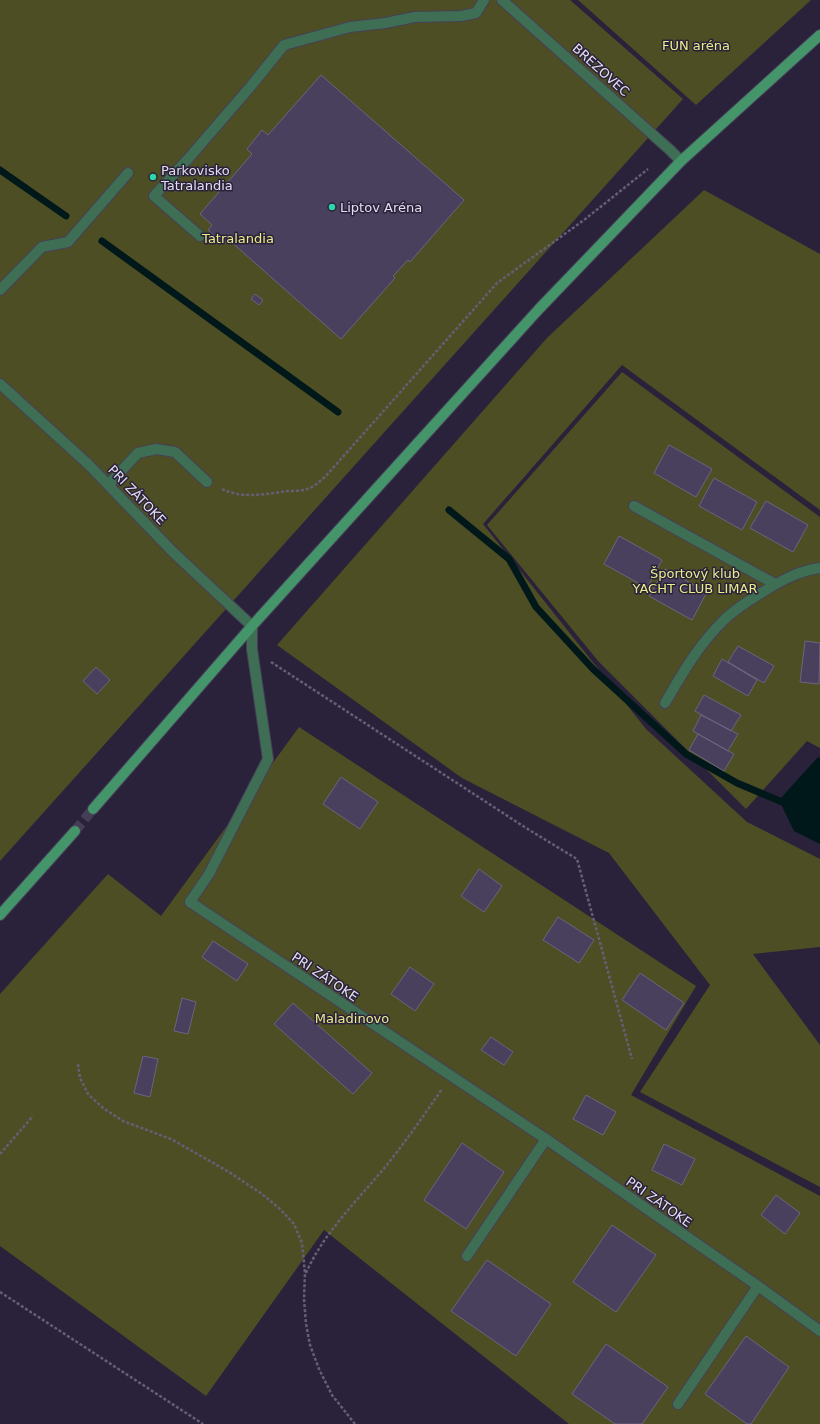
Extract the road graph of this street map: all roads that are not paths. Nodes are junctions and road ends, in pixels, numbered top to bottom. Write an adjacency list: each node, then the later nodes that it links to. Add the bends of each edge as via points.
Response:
1 (484, 0): 6 (street, via 476,12 461,16 415,17 350,27 284,45 154,196)
2 (502, 0): 4 (street, BREZOVEC)
3 (820, 35): 4 (main road)
4 (681, 161): 14 (main road, via 539,309)
5 (128, 173): 7 (street, via 68,242 42,247)
6 (200, 236)
7 (0, 290)
8 (0, 384): 10 (street, PRI ZÁTOKE)
9 (206, 482): 10 (street, via 175,452 156,449 138,453)
10 (109, 484): 14 (street, PRI ZÁTOKE, via 173,552)
11 (634, 506): 13 (street)
12 (820, 568): 13 (street)
13 (775, 584): 15 (street, via 724,620 687,665)
14 (252, 626): 16 (main road); 19 (street, PRI ZÁTOKE, via 252,649 268,759 209,874 190,902)
15 (665, 703)
16 (93, 809)
17 (75, 831): 18 (main road)
18 (0, 915)
19 (546, 1140): 20 (street); 21 (street, PRI ZÁTOKE)
20 (467, 1256)
21 (758, 1286): 22 (street, PRI ZÁTOKE); 23 (street)
22 (820, 1331)
23 (678, 1404)

